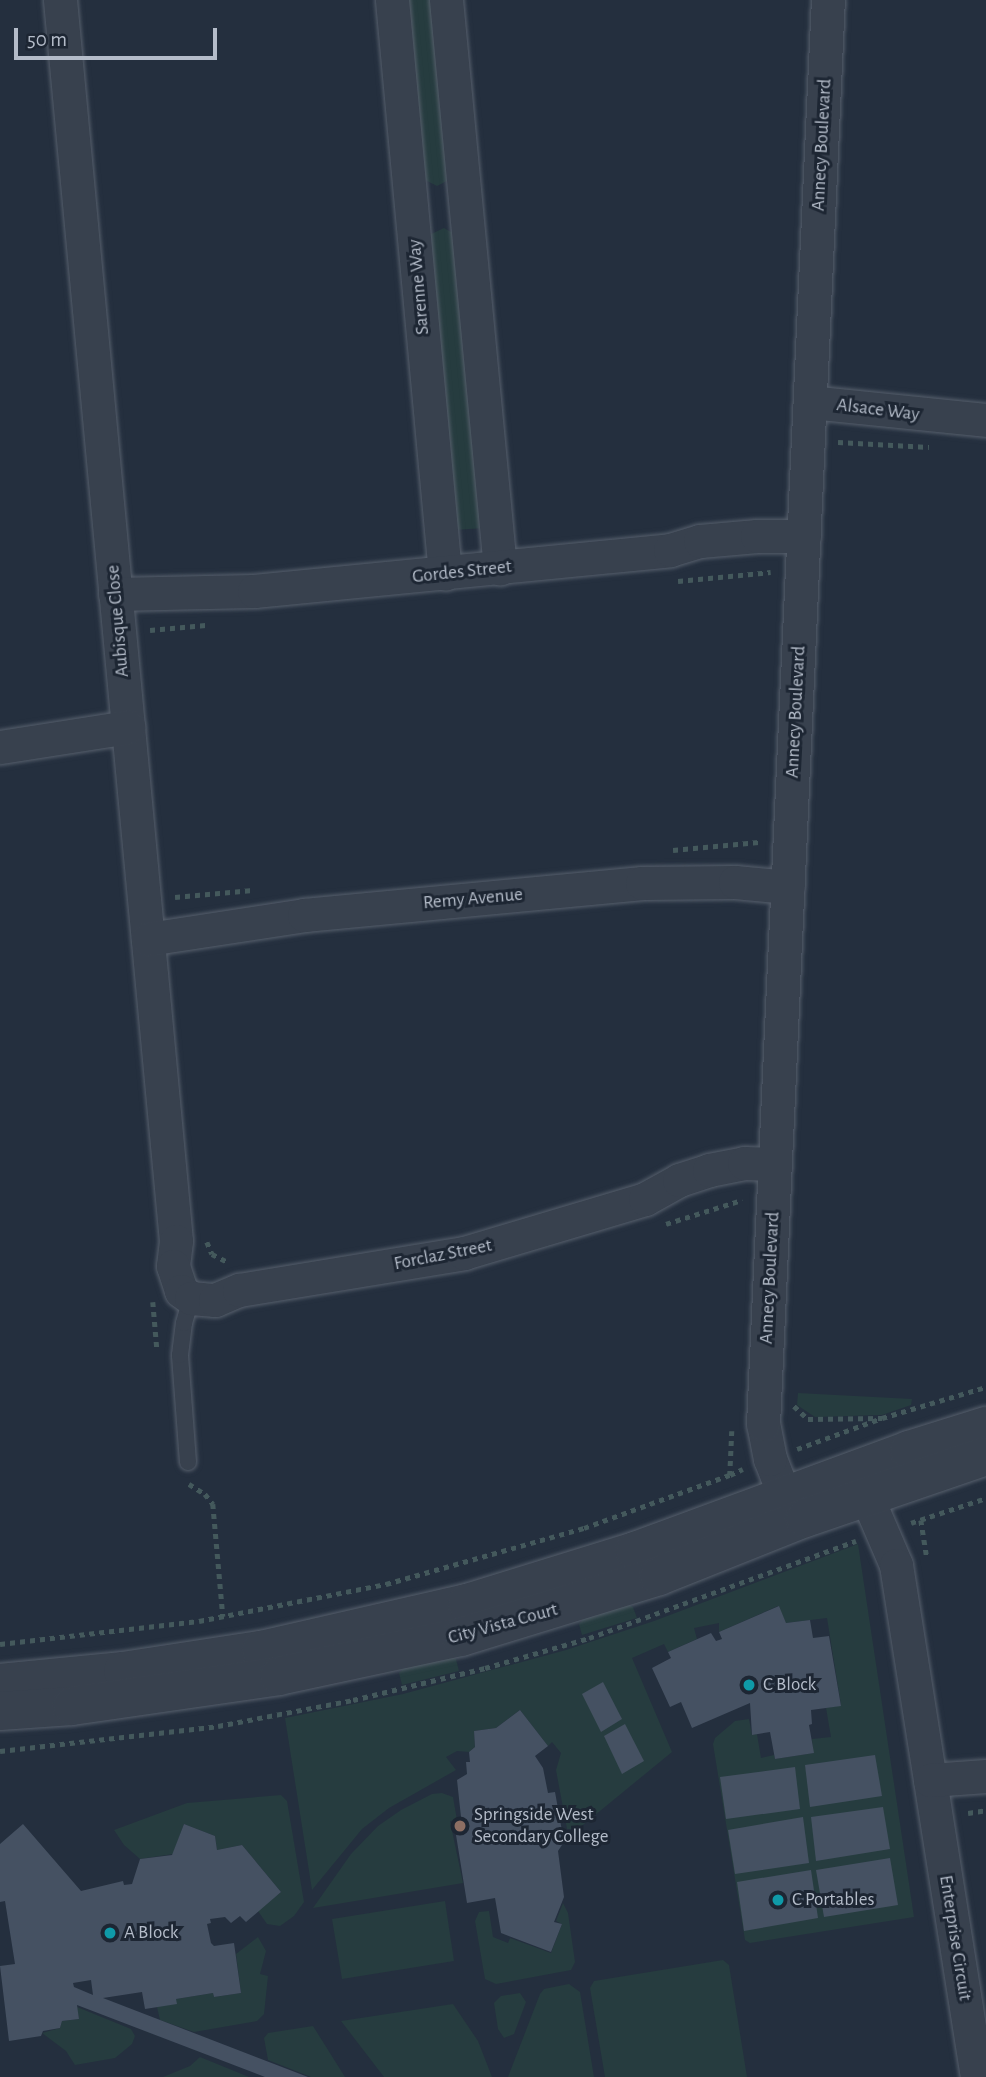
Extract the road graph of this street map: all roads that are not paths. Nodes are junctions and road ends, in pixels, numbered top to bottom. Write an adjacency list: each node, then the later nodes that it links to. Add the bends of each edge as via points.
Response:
1 (60, 0): 12 (street, Aubisque Close)
2 (391, 0): 6 (street, Sarenne Way)
3 (446, 0): 5 (street)
4 (828, 0): 8 (street, Annecy Boulevard)
5 (465, 205): 6 (street); 10 (street)
6 (412, 210): 11 (street, Sarenne Way)
7 (986, 419): 8 (street, Alsace Way)
8 (824, 422): 9 (street, Annecy Boulevard)
9 (804, 546): 10 (street, Gordes Street, via 757,536); 15 (street, Annecy Boulevard)
10 (500, 568): 11 (street, Gordes Street)
11 (445, 574): 12 (street, Gordes Street)
12 (127, 606): 13 (street, Aubisque Close)
13 (129, 735): 14 (street); 16 (street, Aubisque Close)
14 (0, 747)
15 (788, 876): 16 (street, Remy Avenue, via 726,868 642,883 304,915); 17 (street, Annecy Boulevard)
16 (161, 917): 18 (street, Aubisque Close, via 191,1236 185,1265)
17 (774, 1177): 18 (street, Forclaz Street, via 744,1163 709,1170 679,1180 647,1209 464,1253 238,1275); 23 (street, Annecy Boulevard, via 763,1424 756,1464)
18 (192, 1301): 21 (lane, via 180,1355)
19 (986, 1426): 23 (street, City Vista Court, via 909,1450)
20 (986, 1456): 22 (street, City Vista Court)
21 (188, 1462)
22 (875, 1492): 23 (street, City Vista Court); 24 (street, Enterprise Circuit); 24 (street, Enterprise Circuit, via 909,1524 900,1552)
23 (779, 1508): 25 (street, City Vista Court, via 537,1583 384,1624 261,1650 123,1671); 26 (street, City Vista Court, via 659,1577 461,1637 267,1678 72,1706)
24 (912, 1562): 28 (street, Enterprise Circuit)
25 (0, 1683)
26 (0, 1711)
27 (986, 1776): 28 (street)
28 (931, 1789): 29 (street); 30 (street, Enterprise Circuit)
29 (977, 1799)
30 (977, 2077)

